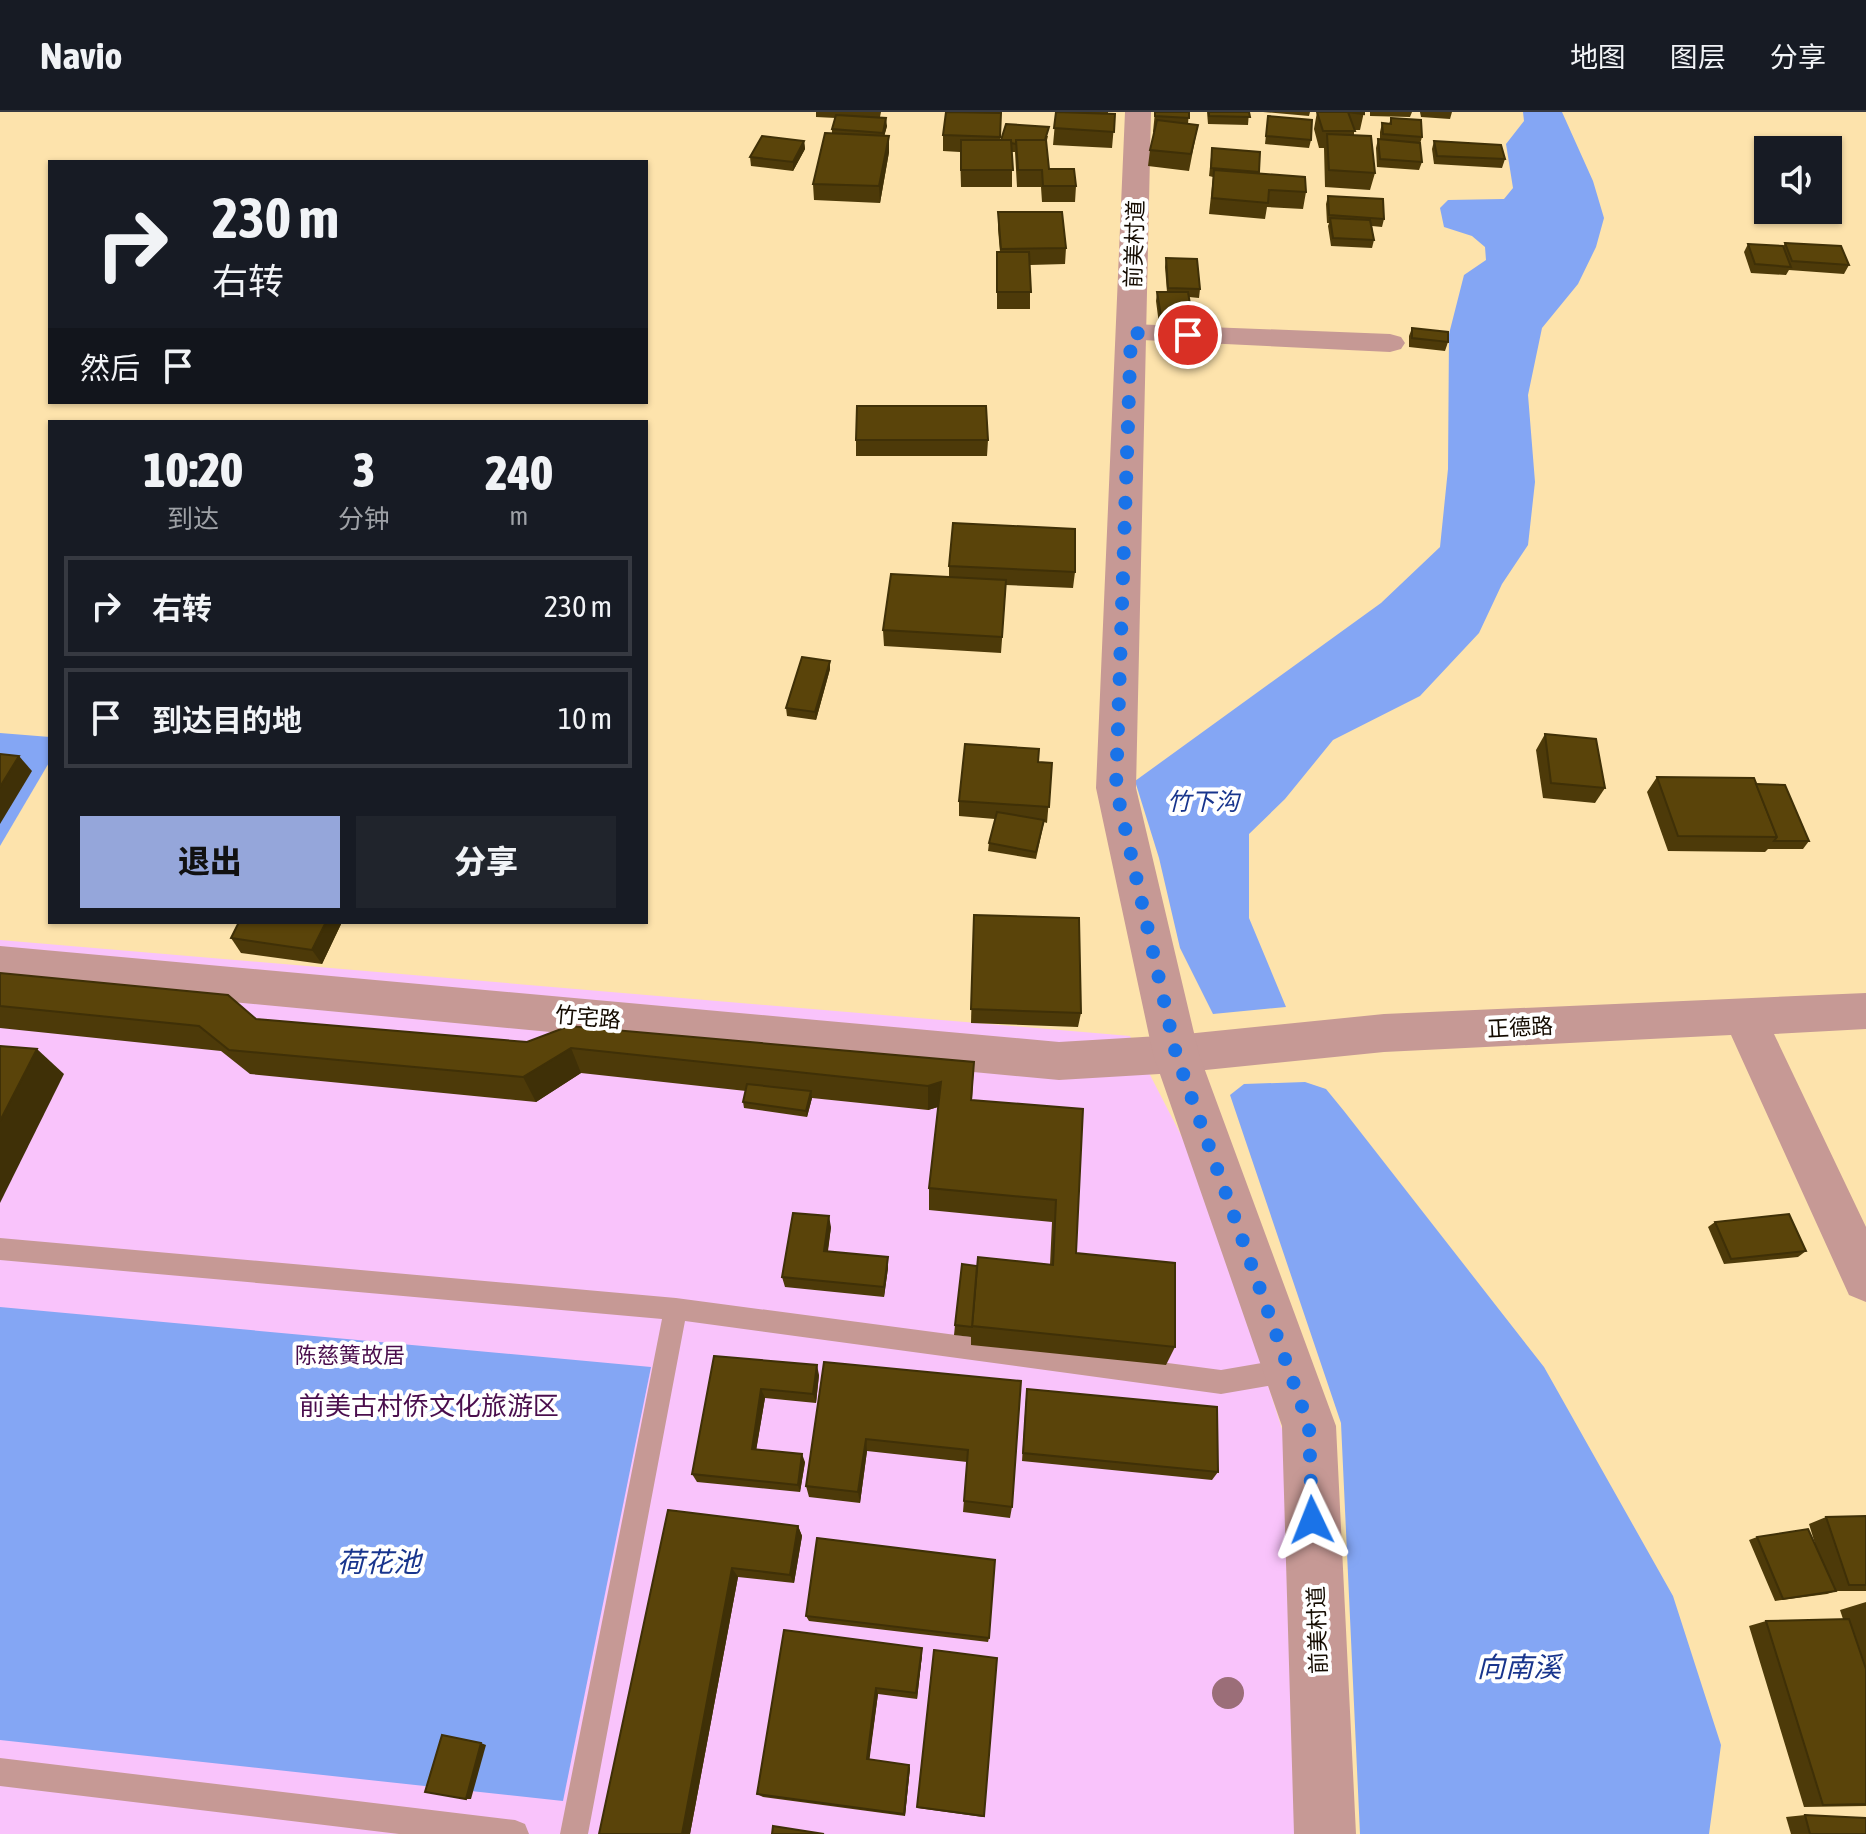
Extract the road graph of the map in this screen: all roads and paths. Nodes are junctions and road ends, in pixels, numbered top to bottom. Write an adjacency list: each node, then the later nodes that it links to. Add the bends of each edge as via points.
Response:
1 (1138, 112): 2 (street, 前美村道)
2 (1131, 333): 3 (street); 7 (street, 前美村道, via 1116,788)
3 (1390, 343)
4 (0, 963): 7 (street, 竹宅路, via 1059,1061)
5 (1866, 1011): 6 (street, 正德路)
6 (1744, 1016): 7 (street, 正德路, via 1384,1033); 9 (street)
7 (1176, 1054): 11 (street, 前美村道)
8 (0, 1249): 10 (lane)
9 (1866, 1279)
10 (676, 1309): 11 (lane, via 1221,1382); 14 (lane)
11 (1291, 1370): 15 (street, 前美村道, via 1309,1426)
12 (0, 1772): 13 (lane)
13 (515, 1834)
14 (574, 1834)
15 (1325, 1834)

